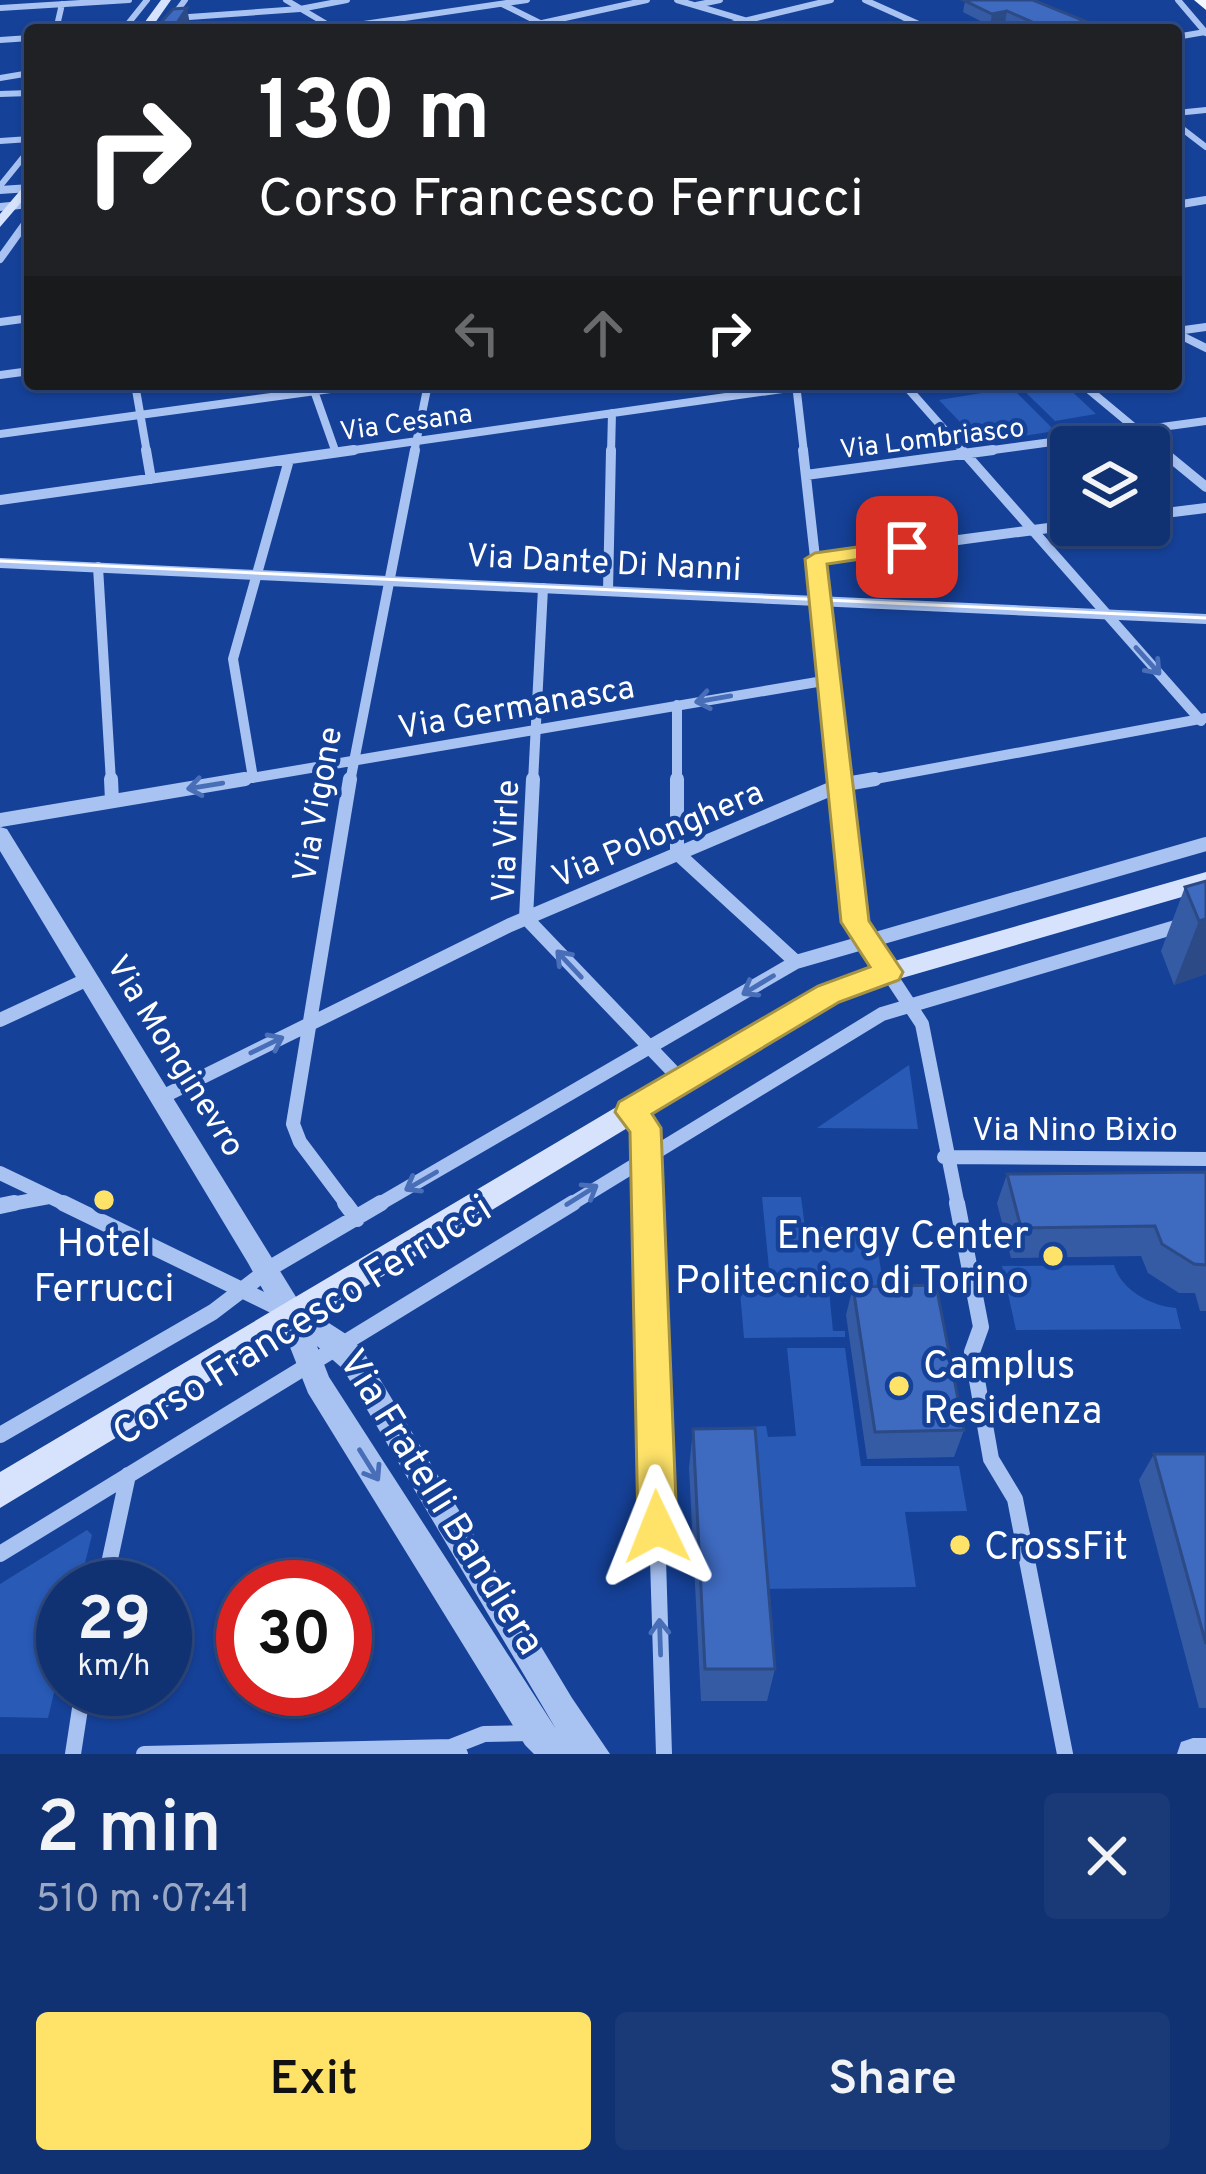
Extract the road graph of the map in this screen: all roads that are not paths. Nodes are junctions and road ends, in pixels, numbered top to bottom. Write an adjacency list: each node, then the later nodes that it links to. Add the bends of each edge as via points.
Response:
1 (129, 0): 14 (street)
2 (147, 0): 22 (street)
3 (185, 0): 18 (street)
4 (286, 0): 17 (street)
5 (346, 0): 17 (street)
6 (527, 0): 13 (street)
7 (646, 0): 21 (street)
8 (677, 0): 15 (street)
9 (720, 0): 15 (street)
10 (831, 0): 19 (street)
11 (866, 0): 20 (street)
12 (1178, 0): 31 (street)
13 (497, 2): 21 (street); 25 (street)
14 (64, 3): 16 (street)
15 (694, 5): 19 (street)
16 (0, 8)
17 (300, 9): 18 (street); 24 (street)
18 (172, 18): 23 (street)
19 (747, 21): 27 (street); 28 (street)
20 (913, 21): 29 (street); 30 (street)
21 (541, 23): 26 (street)
22 (128, 24)
23 (168, 24)
24 (326, 24)
25 (364, 24)
26 (537, 24)
27 (734, 24)
28 (757, 24)
29 (901, 24)
30 (919, 24)
31 (1206, 32)
32 (1182, 129): 33 (street)
33 (1206, 147)
34 (24, 157): 35 (street)
35 (0, 188)
36 (6, 207): 37 (main road)
37 (0, 224)
38 (24, 225): 39 (street)
39 (0, 259)
40 (136, 390): 49 (street)
41 (300, 390): 49 (street)
42 (314, 390): 56 (street)
43 (427, 390): 54 (street, Via Vigone)
44 (769, 390): 48 (street, Via Cesana)
45 (796, 390): 60 (street)
46 (909, 390): 57 (street)
47 (1089, 390): 51 (street)
48 (612, 413): 54 (street, Via Cesana); 74 (street)
49 (140, 415): 53 (street); 61 (street)
50 (1206, 421): 52 (street, Via Lombriasco)
51 (1133, 426)
52 (1170, 428)
53 (0, 434)
54 (416, 442): 56 (street, Via Cesana); 72 (street, Via Vigone)
55 (1050, 444): 57 (street, Via Lombriasco)
56 (336, 454): 59 (street, Via Cesana)
57 (966, 454): 60 (street, Via Lombriasco); 67 (street)
58 (1170, 457): 62 (street)
59 (289, 460): 61 (street, Via Cesana); 71 (street)
60 (806, 475): 68 (street)
61 (151, 479): 63 (street, Via Cesana)
62 (1206, 487)
63 (0, 500)
64 (1206, 508): 65 (street)
65 (1170, 512)
66 (1050, 528): 67 (street)
67 (1031, 530): 68 (street); 76 (street)
68 (815, 559): 75 (street)
69 (0, 563): 70 (street, Via Dante Di Nanni)
70 (98, 567): 71 (street, Via Dante Di Nanni); 85 (street)
71 (256, 575): 72 (street, Via Dante Di Nanni); 83 (street, via 233,659)
72 (392, 581): 73 (street, Via Dante Di Nanni); 82 (street, Via Vigone)
73 (543, 588): 74 (street, Via Dante Di Nanni); 81 (street, Via Virle)
74 (608, 590): 75 (street, Via Dante Di Nanni)
75 (820, 601): 76 (street, Via Dante Di Nanni); 78 (street)
76 (1107, 615): 77 (street, Via Dante Di Nanni); 80 (street, one-way to 80)
77 (1206, 619)
78 (829, 680): 79 (street, Via Germanasca, one-way to 79); 84 (street)
79 (677, 705): 81 (street, Via Germanasca); 89 (street)
80 (1204, 721): 84 (street, Via Polonghera)
81 (537, 729): 82 (street, Via Germanasca); 91 (street, Via Virle)
82 (353, 761): 83 (street, Via Germanasca); 99 (street, Via Vigone)
83 (253, 778): 85 (street, Via Germanasca, one-way to 85)
84 (840, 785): 89 (street, Via Polonghera); 93 (street, via 855,922)
85 (112, 801): 86 (street, Via Germanasca)
86 (0, 820)
87 (0, 834): 96 (street, Via Monginevro)
88 (1206, 844): 93 (street, Corso Francesco Ferrucci)
89 (677, 853): 91 (street, Via Polonghera); 94 (street)
90 (1206, 881): 95 (main road, Corso Francesco Ferrucci)
91 (526, 918): 99 (street, Via Polonghera); 100 (street, Via Virle, one-way to 91)
92 (1206, 918): 97 (street, Corso Francesco Ferrucci)
93 (866, 941): 94 (street, Corso Francesco Ferrucci); 95 (street)
94 (796, 962): 100 (street, Corso Francesco Ferrucci, one-way to 100)
95 (889, 972): 97 (street); 101 (main road, Corso Francesco Ferrucci, via 828,994)
96 (88, 979): 98 (street); 102 (street, Via Monginevro)
97 (912, 1005): 104 (street, Corso Francesco Ferrucci, via 882,1014); 105 (street)
98 (0, 1020)
99 (309, 1025): 102 (street, Via Polonghera, one-way to 99); 110 (street, Via Vigone, via 293,1124)
100 (650, 1049): 101 (street); 110 (street, Corso Francesco Ferrucci, one-way to 110)
101 (682, 1082): 103 (main road, Corso Francesco Ferrucci)
102 (162, 1097): 111 (street, Via Monginevro)
103 (631, 1112): 104 (street, via 645,1128); 113 (main road, Corso Francesco Ferrucci)
104 (646, 1156): 114 (street, Corso Francesco Ferrucci, one-way to 104); 126 (street, one-way to 104)
105 (944, 1157): 106 (street, Via Nino Bixio); 127 (street, via 981,1327 972,1352 991,1459 1015,1498)
106 (1206, 1159)
107 (0, 1173): 108 (street)
108 (51, 1197): 109 (street); 112 (street)
109 (0, 1205)
110 (357, 1219): 111 (street, Corso Francesco Ferrucci)
111 (266, 1271): 112 (street, Corso Francesco Ferrucci); 113 (street, Via Monginevro)
112 (242, 1289): 113 (street); 116 (street, Corso Francesco Ferrucci)
113 (291, 1314): 114 (street, Via Fratelli Bandiera); 115 (street, Via Fratelli Bandiera); 118 (main road, Corso Francesco Ferrucci)
114 (340, 1345): 115 (street, Corso Francesco Ferrucci); 122 (street, Via Fratelli Bandiera)
115 (308, 1365): 117 (street, Corso Francesco Ferrucci); 122 (street, Via Fratelli Bandiera, one-way to 122)
116 (0, 1435)
117 (128, 1475): 119 (street, Corso Francesco Ferrucci); 120 (street)
118 (0, 1491)
119 (0, 1554)
120 (110, 1560)
121 (79, 1716): 124 (street)
122 (566, 1744): 123 (street, via 484,1734)
123 (455, 1751): 125 (street)
124 (73, 1754)
125 (144, 1754)
126 (664, 1754)
127 (1065, 1754)
128 (1192, 1754): 129 (street)
129 (1206, 1754)

